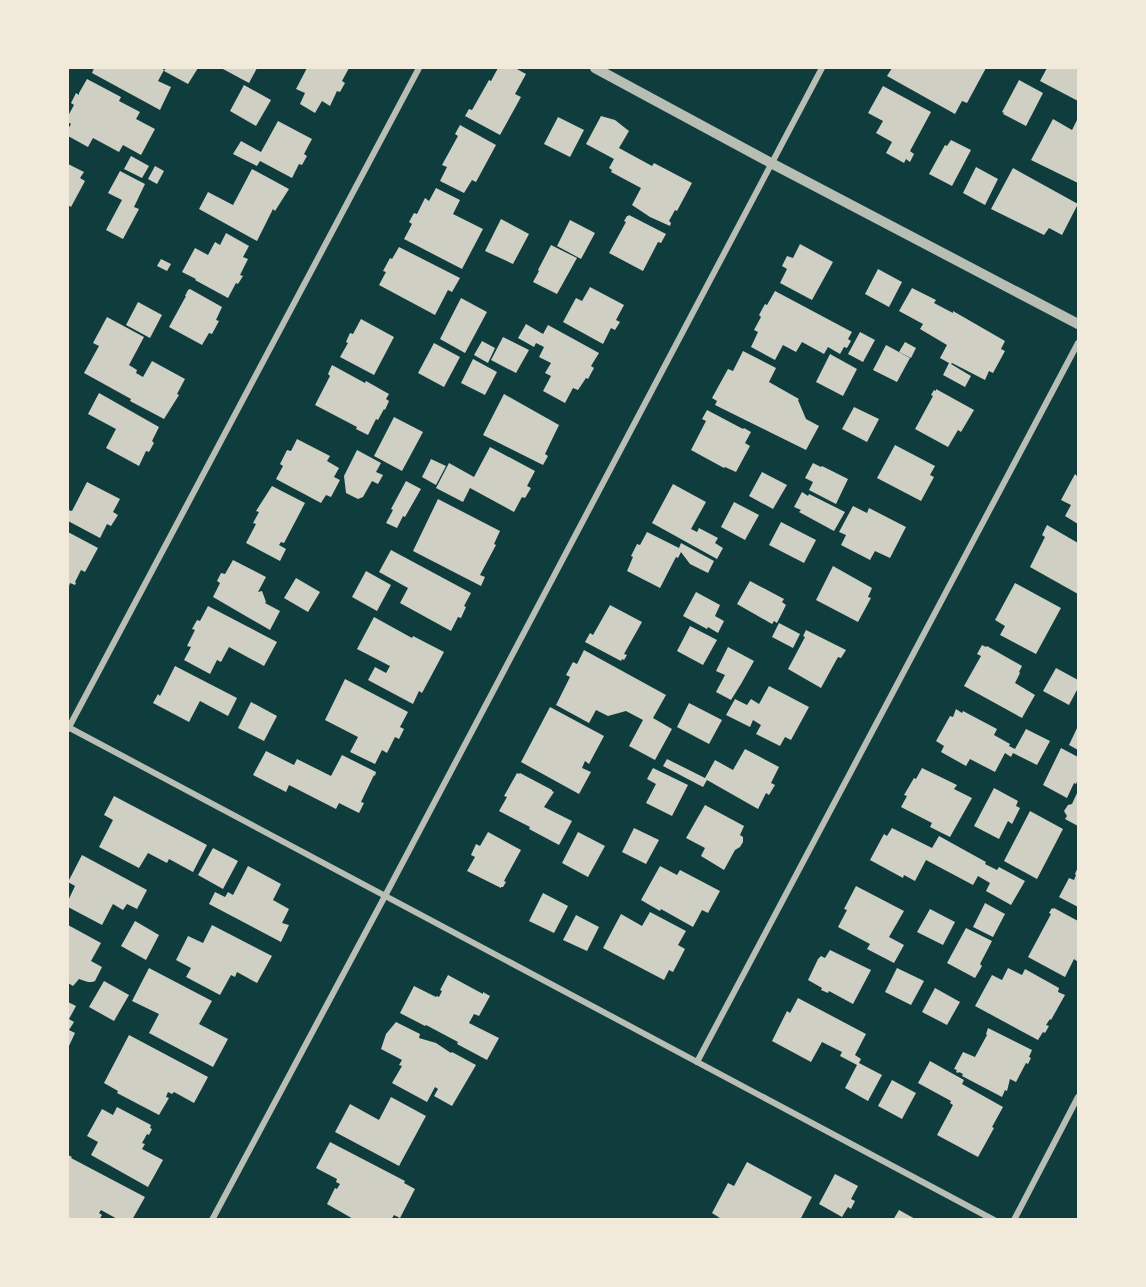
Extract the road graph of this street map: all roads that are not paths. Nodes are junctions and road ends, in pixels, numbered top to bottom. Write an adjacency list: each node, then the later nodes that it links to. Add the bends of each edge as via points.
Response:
1 (419, 68): 7 (street)
2 (595, 68): 4 (street)
3 (822, 68): 4 (street)
4 (771, 164): 5 (street); 8 (street)
5 (1078, 324)
6 (1078, 343): 9 (street)
7 (68, 728): 8 (street)
8 (385, 896): 9 (street); 11 (street)
9 (697, 1062): 12 (street)
10 (1078, 1097): 13 (street)
11 (212, 1220)
12 (994, 1220)
13 (1014, 1220)

